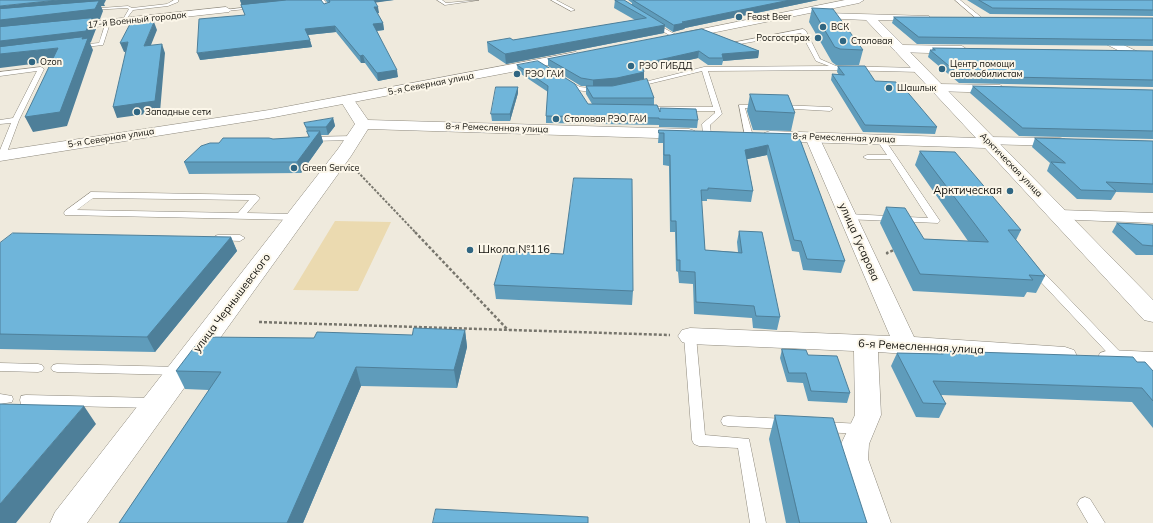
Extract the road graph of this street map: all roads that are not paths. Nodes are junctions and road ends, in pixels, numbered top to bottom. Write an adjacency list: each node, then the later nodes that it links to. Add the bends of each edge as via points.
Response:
1 (176, 0): 11 (lane, via 168,5)
2 (321, 0): 8 (lane); 12 (lane)
3 (439, 0): 4 (lane, via 446,4)
4 (477, 0)
5 (553, 0): 15 (lane)
6 (860, 0): 16 (main road); 18 (main road, via 850,8 862,13)
7 (957, 0): 21 (lane)
8 (312, 1)
9 (88, 5): 11 (lane, via 123,2)
10 (260, 7): 14 (lane)
11 (129, 8): 13 (lane); 22 (lane)
12 (328, 8)
13 (84, 10)
14 (226, 10): 22 (street, 17-й Военный городок)
15 (573, 10)
16 (790, 14): 17 (main road); 27 (main road)
17 (869, 17): 18 (main road); 31 (main road, Арктическая улица)
18 (896, 17): 19 (main road)
19 (934, 18)
20 (964, 18): 21 (main road)
21 (983, 18)
22 (124, 21): 24 (street, 17-й Военный городок)
23 (650, 21): 27 (lane)
24 (108, 23): 26 (street, 17-й Военный городок); 30 (lane, via 101,44)
25 (1081, 28): 34 (main road)
26 (54, 29)
27 (676, 38): 28 (main road)
28 (661, 40)
29 (729, 44): 38 (lane, via 803,31 818,60)
30 (70, 48)
31 (900, 49): 32 (main road); 40 (main road, Арктическая улица)
32 (971, 50)
33 (1105, 52): 34 (main road)
34 (1128, 52): 35 (main road); 37 (main road)
35 (1153, 52)
36 (584, 55): 49 (main road, 5-я Северная улица, via 541,66)
37 (1153, 64)
38 (839, 68): 39 (lane); 40 (lane)
39 (704, 69): 43 (lane); 51 (lane)
40 (920, 70): 44 (main road, Арктическая улица)
41 (0, 74): 53 (lane, via 41,69)
42 (559, 77): 46 (lane)
43 (632, 86)
44 (938, 88): 45 (street); 60 (main road, Арктическая улица)
45 (1010, 89)
46 (578, 90): 47 (lane); 48 (lane)
47 (609, 90)
48 (582, 96)
49 (347, 100): 55 (main road); 62 (main road, 5-я Северная улица)
50 (634, 109): 51 (lane)
51 (717, 109): 56 (lane, via 719,114 706,124)
52 (830, 109): 56 (lane, via 741,106)
53 (16, 120): 54 (lane); 62 (lane)
54 (0, 122)
55 (358, 131): 56 (main road, 8-я Ремесленная улица); 59 (lane); 67 (main road, улица Чернышевского)
56 (728, 135): 57 (main road, 8-я Ремесленная улица)
57 (812, 137): 58 (main road, 8-я Ремесленная улица); 68 (street, улица Гусарова)
58 (880, 139): 60 (main road, 8-я Ремесленная улица); 64 (lane)
59 (298, 140)
60 (989, 142): 61 (street, 8-я Ремесленная улица); 65 (main road, Арктическая улица)
61 (1075, 142)
62 (1, 156)
63 (867, 156): 64 (lane)
64 (892, 157): 70 (lane, via 934,221)
65 (1059, 215): 69 (street); 75 (main road, Арктическая улица)
66 (240, 216): 66 (lane, via 84,214 68,213 92,195 256,198); 67 (lane)
67 (296, 217): 84 (main road, улица Чернышевского)
68 (848, 217): 70 (lane); 78 (street, улица Гусарова)
69 (1153, 218)
70 (910, 220): 71 (lane)
71 (916, 230)
72 (208, 238): 73 (lane)
73 (240, 238)
74 (1042, 277): 79 (lane)
75 (1153, 314)
76 (690, 336): 77 (street, 6-я Ремесленная улица); 93 (lane, via 699,440 744,443)
77 (866, 344): 78 (street, 6-я Ремесленная улица); 90 (street, via 868,414)
78 (906, 346): 79 (street, 6-я Ремесленная улица)
79 (1122, 360): 80 (street, 6-я Ремесленная улица)
80 (1153, 362)
81 (0, 367): 82 (lane)
82 (38, 368)
83 (57, 368): 84 (lane)
84 (181, 371): 86 (main road, улица Чернышевского)
85 (26, 400): 86 (lane)
86 (157, 403): 92 (main road, улица Чернышевского)
87 (728, 421): 88 (lane)
88 (798, 425)
89 (814, 426): 90 (lane)
90 (861, 429): 94 (street, via 855,444 854,460)
91 (1085, 504): 95 (lane)
92 (67, 523)
93 (758, 523)
94 (875, 523)
95 (1097, 523)

